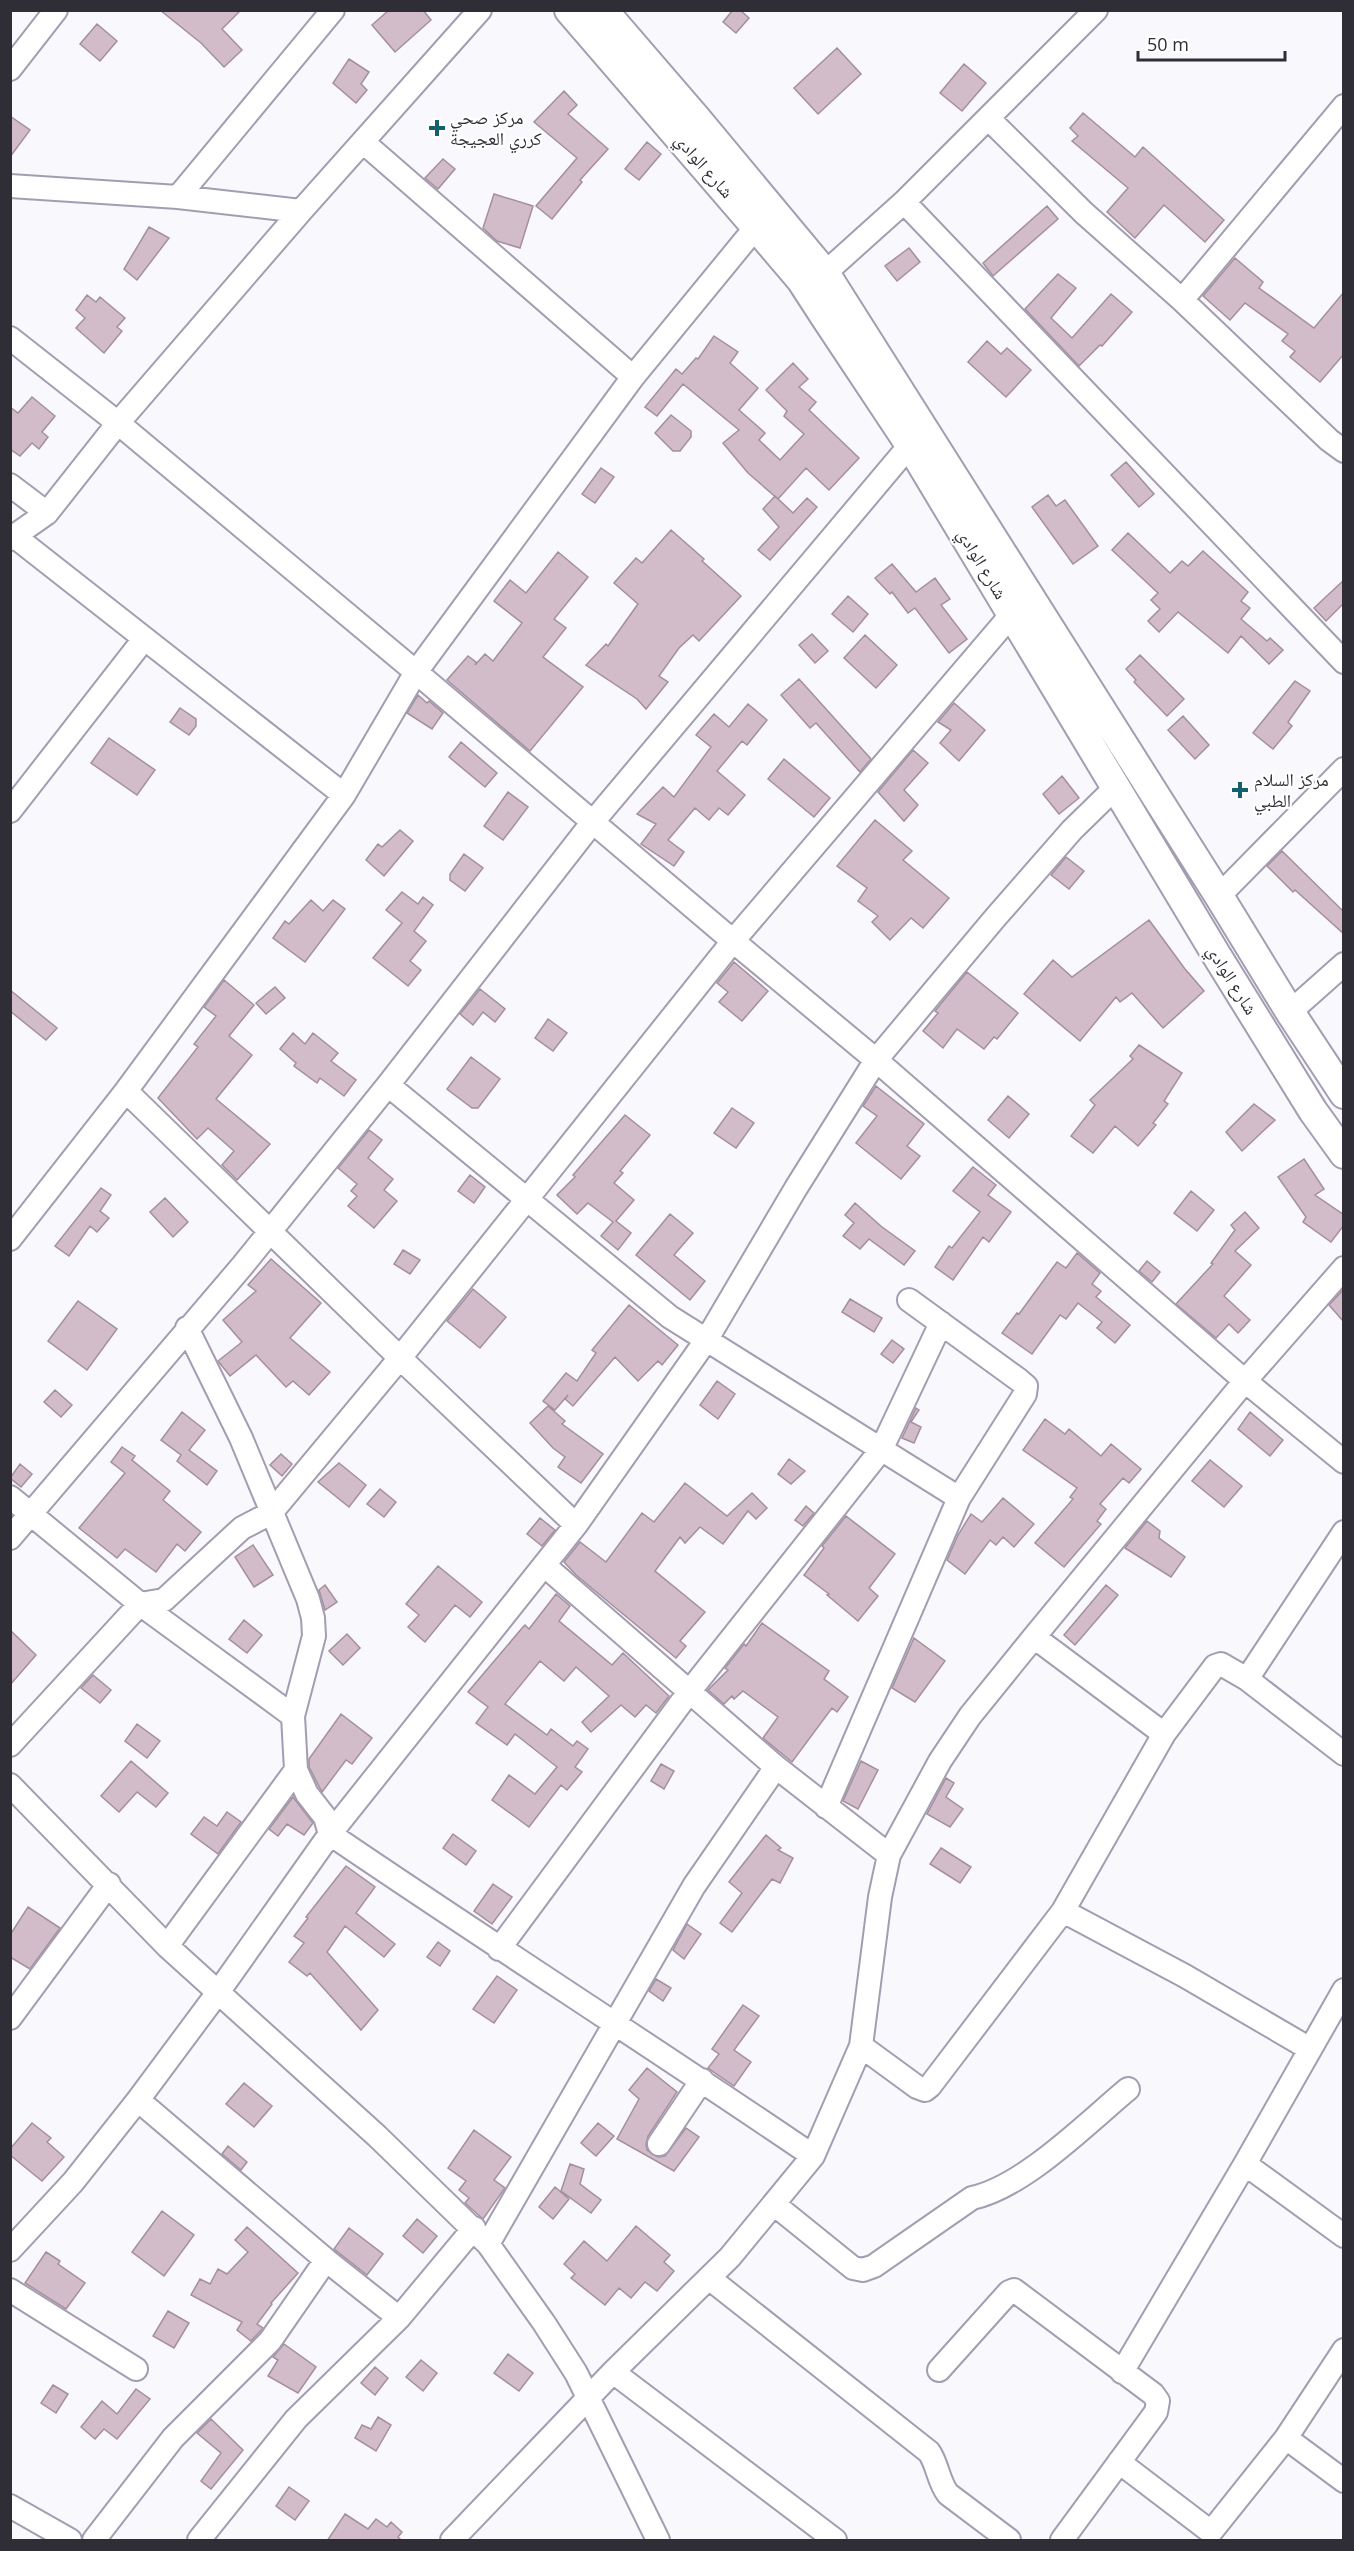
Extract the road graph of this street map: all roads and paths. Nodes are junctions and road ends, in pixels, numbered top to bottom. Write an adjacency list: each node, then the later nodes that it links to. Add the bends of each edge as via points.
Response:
1 (56, 10): 7 (street)
2 (333, 10): 12 (street)
3 (480, 10): 10 (street)
4 (569, 10): 15 (main road, شارع الوادي)
5 (603, 10): 16 (main road, شارع الوادي)
6 (1096, 10): 9 (street)
7 (10, 69)
8 (1344, 106): 17 (street)
9 (989, 119): 13 (street); 17 (street, via 1084,213)
10 (363, 142): 14 (street); 19 (street)
11 (10, 186): 12 (street)
12 (178, 197): 14 (street)
13 (904, 202): 16 (street); 28 (street)
14 (301, 211): 20 (street)
15 (756, 227): 19 (street); 21 (main road, شارع الوادي, via 801,280)
16 (825, 273): 35 (main road, شارع الوادي)
17 (1182, 300): 22 (street)
18 (10, 338): 20 (street)
19 (633, 377): 29 (street)
20 (118, 423): 24 (street); 29 (street)
21 (910, 445): 26 (main road, شارع الوادي); 34 (street)
22 (1344, 451)
23 (10, 485): 24 (street)
24 (47, 513): 25 (street)
25 (12, 538): 27 (street)
26 (1012, 614): 31 (main road, شارع الوادي); 36 (street)
27 (144, 639): 32 (street); 33 (street)
28 (1344, 662)
29 (416, 672): 32 (street); 34 (street)
30 (1344, 769): 35 (street)
31 (1116, 787): 39 (street, via 1072,830); 43 (main road, شارع الوادي, via 1313,1111)
32 (344, 795): 41 (street)
33 (10, 811)
34 (592, 823): 36 (street); 40 (street)
35 (1219, 896): 38 (main road, شارع الوادي)
36 (733, 942): 39 (street); 44 (street)
37 (1344, 964): 38 (street)
38 (1290, 1012): 42 (main road, شارع الوادي)
39 (876, 1060): 51 (street); 53 (street)
40 (388, 1085): 44 (street); 45 (street)
41 (126, 1091): 45 (street); 46 (street)
42 (1344, 1094)
43 (1344, 1154)
44 (526, 1200): 51 (street, via 670,1317); 52 (street)
45 (270, 1232): 50 (street); 52 (street)
46 (10, 1239)
47 (1344, 1268): 53 (street)
48 (909, 1300): 49 (street)
49 (941, 1323): 54 (street); 57 (street, via 1026,1386)
50 (187, 1328): 58 (street, via 241,1438); 59 (street)
51 (707, 1339): 54 (street); 60 (street)
52 (400, 1358): 58 (street); 60 (street)
53 (1245, 1381): 55 (street); 65 (street)
54 (881, 1450): 57 (street); 67 (street)
55 (1344, 1462)
56 (10, 1497): 59 (street)
57 (959, 1498): 75 (street)
58 (271, 1513): 64 (street, via 242,1528 164,1600); 68 (street, via 313,1618 314,1636)
59 (33, 1514): 62 (street); 64 (street)
60 (576, 1525): 63 (street)
61 (1344, 1532): 66 (street)
62 (10, 1538)
63 (544, 1565): 67 (street); 76 (street)
64 (140, 1604): 68 (street); 70 (street)
65 (1034, 1637): 69 (street); 77 (street, via 940,1761)
66 (1247, 1680): 69 (street, via 1221,1664 1215,1666); 71 (street)
67 (689, 1692): 72 (street); 81 (street)
68 (293, 1716): 73 (street)
69 (1164, 1734): 79 (street)
70 (10, 1745)
71 (1344, 1754)
72 (776, 1767): 75 (street); 85 (street, via 694,1886)
73 (296, 1770): 76 (street, via 307,1794 325,1817); 80 (street)
74 (10, 1785): 78 (street)
75 (826, 1807): 77 (street)
76 (330, 1834): 81 (street); 82 (street)
77 (889, 1855): 86 (street)
78 (109, 1884): 80 (street); 84 (street)
79 (1064, 1911): 86 (street, via 925,2090); 87 (street)
80 (167, 1947): 82 (street)
81 (499, 1949): 85 (street)
82 (219, 1991): 90 (street); 95 (street)
83 (1343, 1992): 87 (street)
84 (10, 2018)
85 (616, 2023): 88 (street); 95 (street)
86 (861, 2046): 92 (street)
87 (1310, 2049): 93 (street)
88 (702, 2080): 91 (street); 92 (street)
89 (1128, 2089): 94 (street, via 1040,2164 972,2198 863,2270 853,2268)
90 (138, 2100): 97 (street, via 73,2182); 98 (street)
91 (659, 2144)
92 (813, 2156): 94 (street)
93 (1245, 2164): 96 (street); 106 (street)
94 (775, 2205): 99 (street)
95 (481, 2236): 101 (street); 107 (street, via 544,2323)
96 (1344, 2236)
97 (13, 2244)
98 (326, 2260): 101 (street); 114 (street, via 270,2341 179,2431)
99 (709, 2278): 105 (street); 119 (street, via 929,2452 948,2494)
100 (10, 2290): 103 (street)
101 (399, 2318): 115 (street, via 297,2419)
102 (1344, 2350): 108 (street)
103 (136, 2369)
104 (939, 2370): 106 (street, via 1014,2290)
105 (613, 2372): 107 (street); 118 (street)
106 (1122, 2372): 109 (street, via 1158,2402 1156,2412)
107 (589, 2396): 116 (street); 117 (street)
108 (1286, 2438): 110 (street); 112 (street)
109 (1119, 2462): 112 (street); 120 (street)
110 (1344, 2481)
111 (10, 2506): 113 (street)
112 (1216, 2536)
113 (70, 2541)
114 (94, 2541)
115 (199, 2541)
116 (452, 2541)
117 (658, 2541)
118 (834, 2541)
119 (1009, 2541)
120 (1062, 2541)

